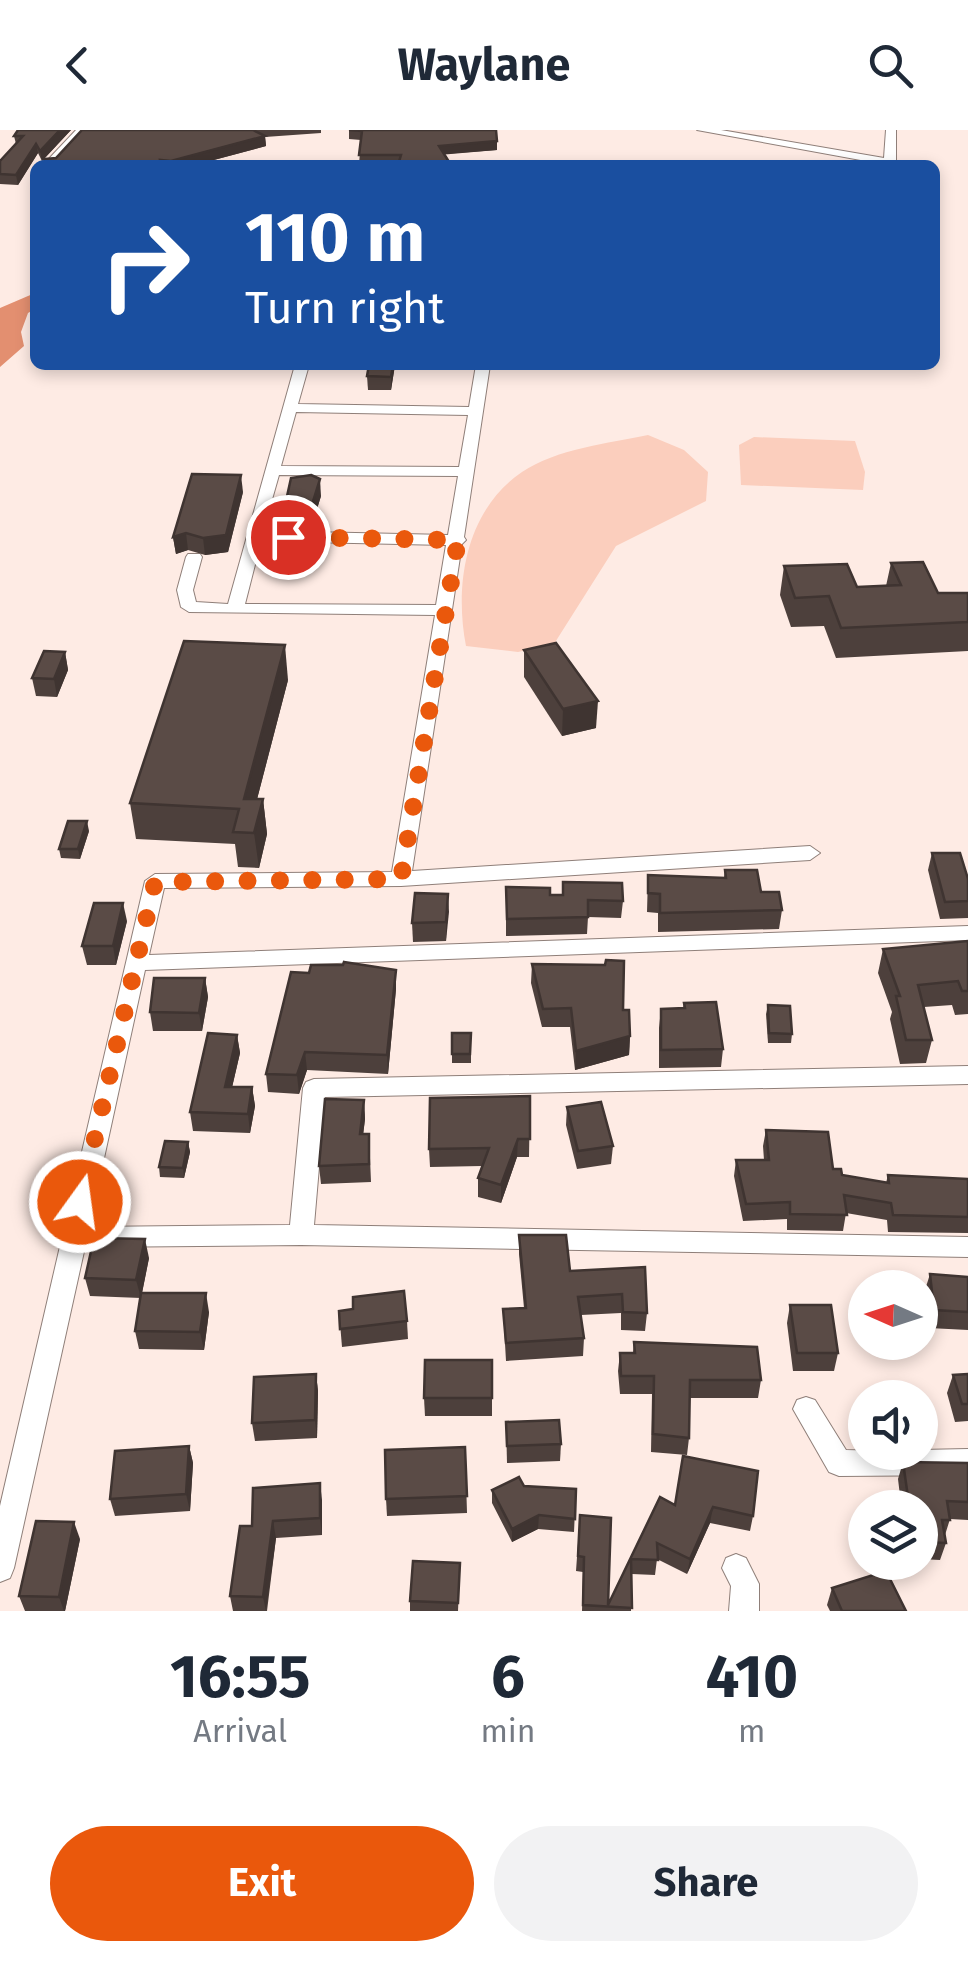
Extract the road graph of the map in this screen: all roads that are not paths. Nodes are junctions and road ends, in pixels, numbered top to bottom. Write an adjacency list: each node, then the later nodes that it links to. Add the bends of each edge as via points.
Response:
1 (82, 130): 4 (street)
2 (702, 130): 5 (street)
3 (890, 130): 6 (street)
4 (53, 160)
5 (878, 160)
6 (890, 160)
7 (301, 370): 9 (street)
8 (482, 370): 10 (street)
9 (290, 408): 10 (street); 11 (street)
10 (476, 410): 12 (street)
11 (274, 470): 12 (street); 13 (street)
12 (468, 472): 14 (street)
13 (254, 536): 14 (street); 16 (street)
14 (458, 540): 17 (street)
15 (194, 558): 16 (street, via 185,590 189,608)
16 (234, 609): 17 (street)
17 (446, 610): 19 (street)
18 (810, 853): 19 (street)
19 (401, 879): 21 (street, via 155,882)
20 (968, 933): 21 (street)
21 (138, 963): 24 (street)
22 (968, 1075): 23 (street, via 314,1088)
23 (302, 1235): 24 (street); 25 (street)
24 (71, 1237): 28 (street)
25 (968, 1247)
26 (806, 1409): 27 (street, via 839,1463)
27 (968, 1462)
28 (0, 1568)
29 (736, 1568): 30 (street, via 745,1584)
30 (744, 1611)

